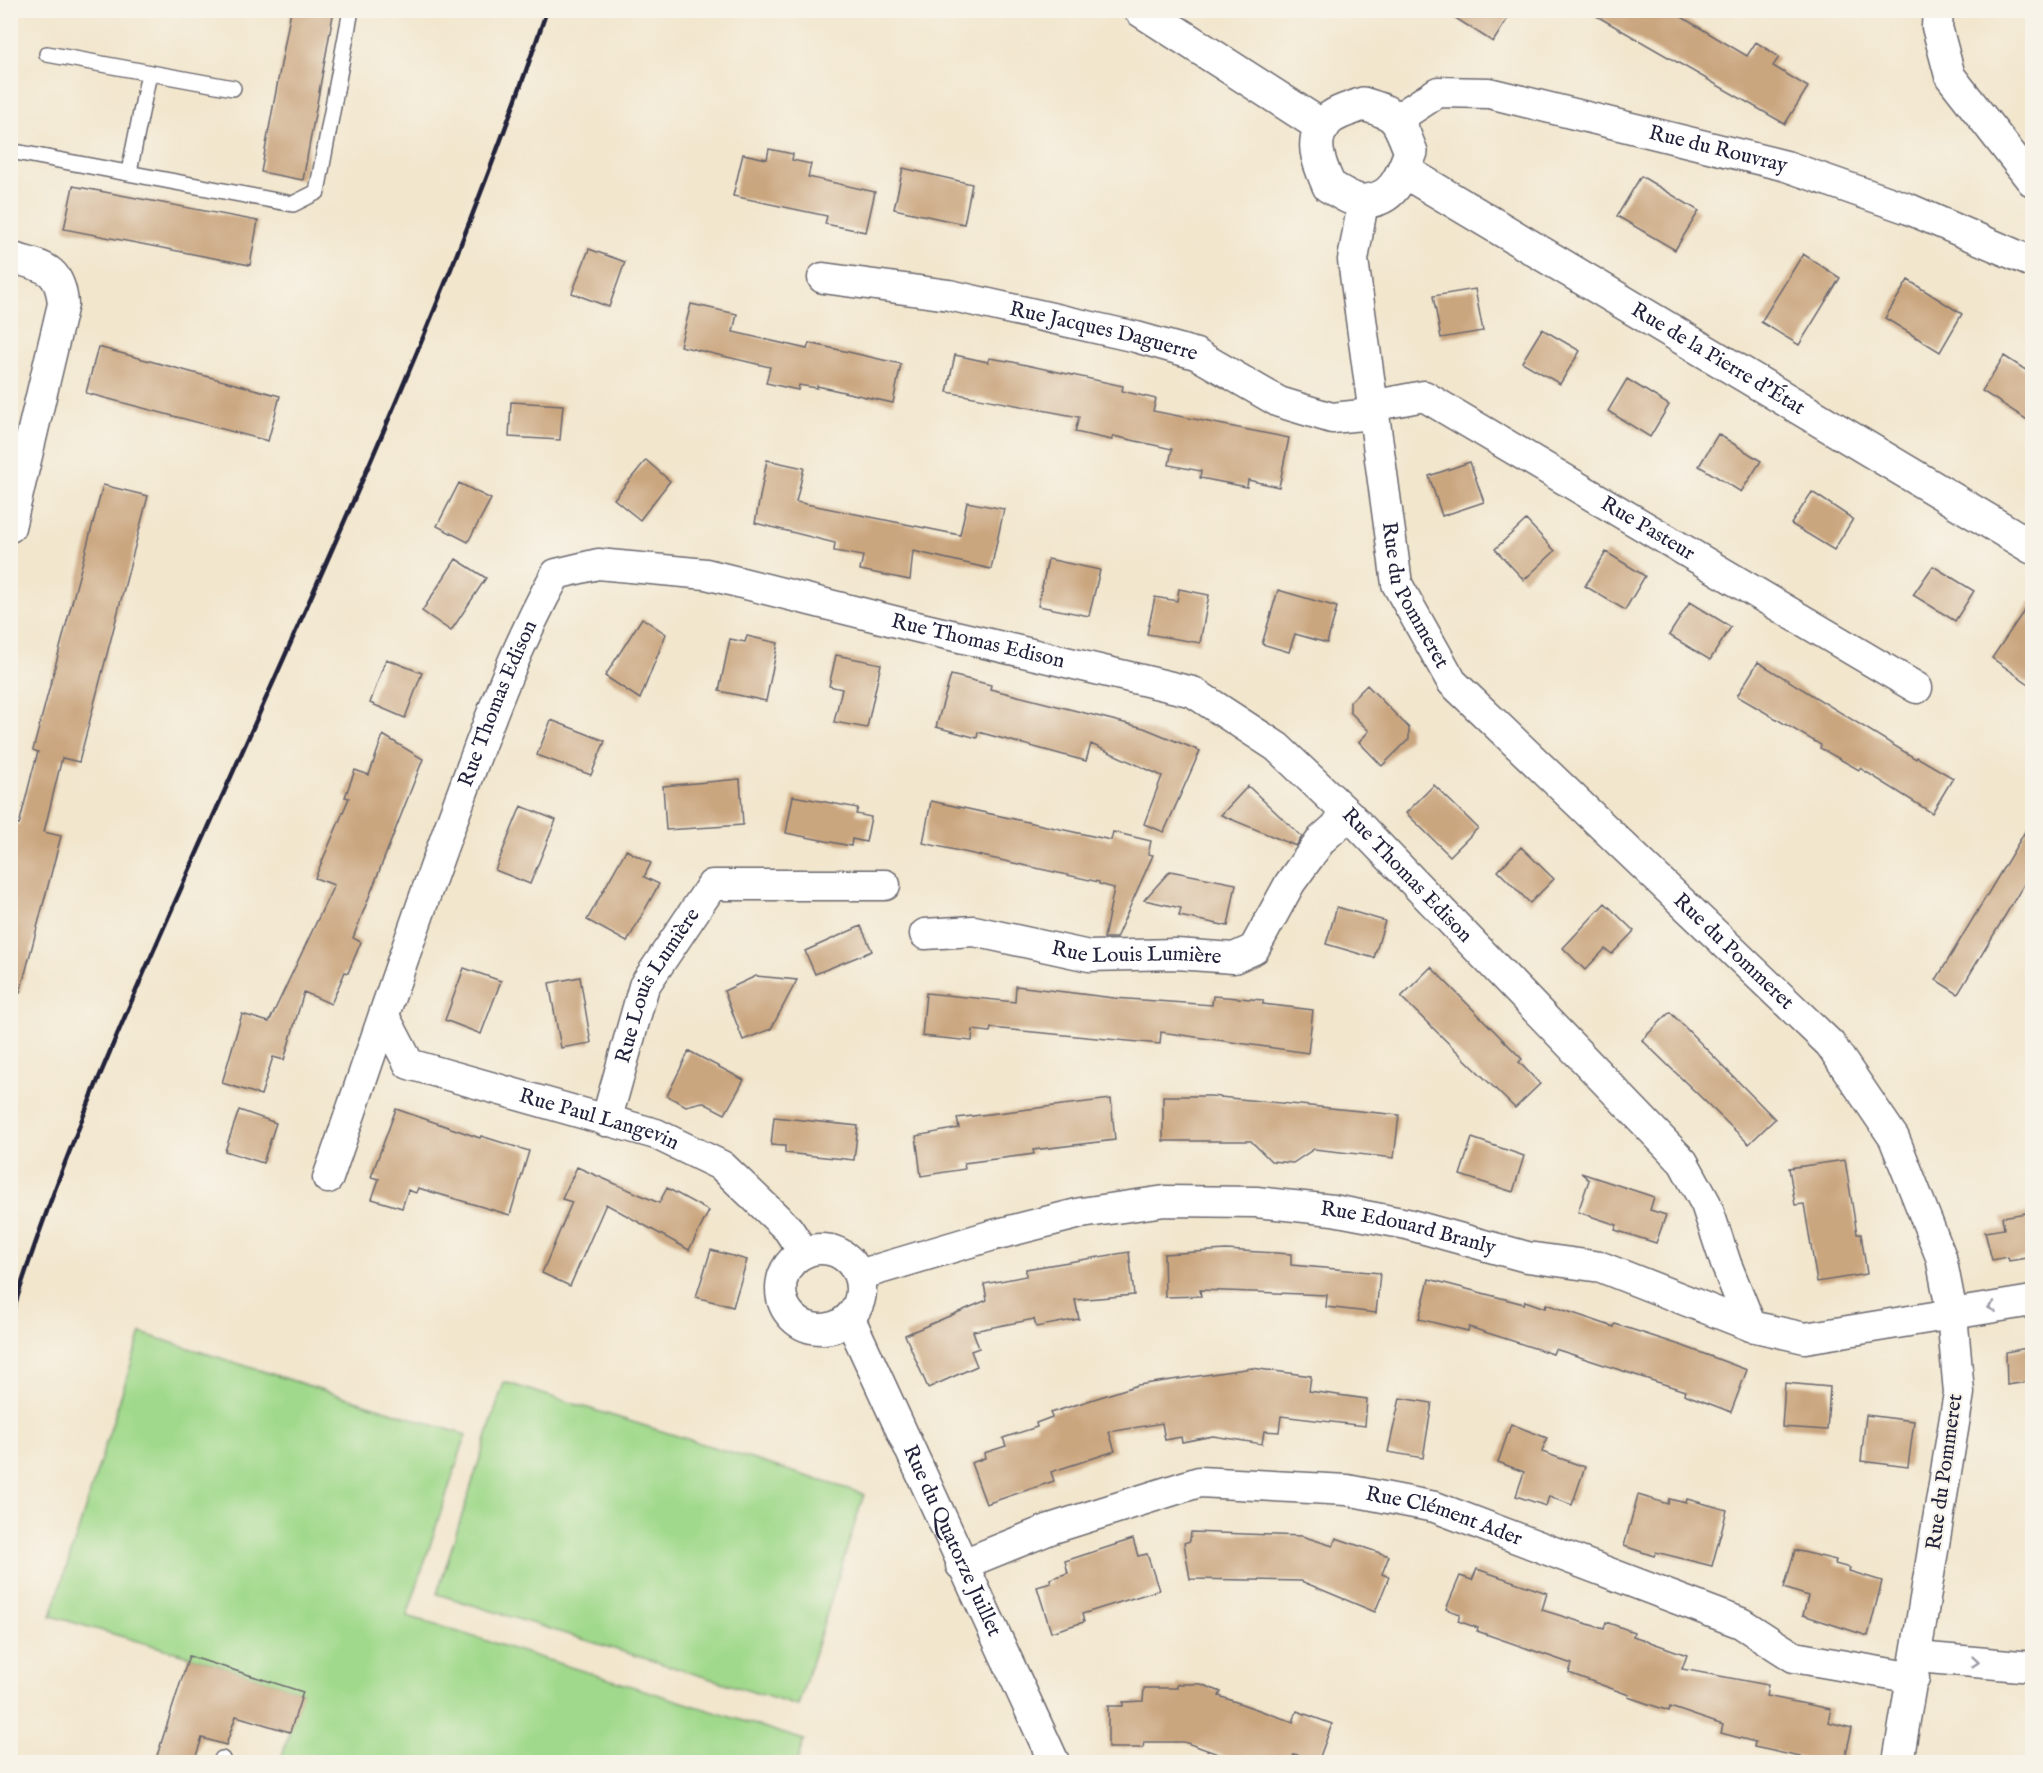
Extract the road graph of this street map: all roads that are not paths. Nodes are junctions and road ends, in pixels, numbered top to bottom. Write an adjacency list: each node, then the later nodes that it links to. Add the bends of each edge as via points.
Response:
1 (351, 10): 11 (lane, via 317,192 293,204)
2 (1141, 10): 8 (street)
3 (1938, 10): 12 (street, via 1937,27 1950,76)
4 (47, 54): 5 (lane)
5 (149, 73): 6 (lane); 11 (lane)
6 (233, 88)
7 (1397, 118): 8 (street, via 1363,104 1329,118); 10 (street, via 1411,152); 15 (street, Rue du Rouvray, via 1438,92 1489,93 1786,166 1909,209)
8 (1323, 127): 13 (street, via 1315,152 1329,186)
9 (10, 151): 11 (lane)
10 (1404, 171): 13 (street, via 1397,186 1383,196); 19 (street, Rue de la Pierre d'État)
11 (129, 172)
12 (2032, 180)
13 (1363, 202): 17 (street, Rue du Pommeret, via 1353,260)
14 (10, 257): 18 (street, via 50,270 61,285 63,304)
15 (2032, 262)
16 (823, 278): 17 (street, Rue Jacques Daguerre, via 949,295 1136,337 1196,354 1279,402 1332,418)
17 (1371, 410): 20 (street, Rue Pasteur, via 1424,396); 30 (street, Rue du Pommeret, via 1397,584 1452,682 1830,1044 1894,1138 1941,1257)
18 (10, 527)
19 (2032, 547)
20 (1917, 688)
21 (1349, 815): 23 (street, Rue Louis Lumière, via 1322,839 1290,883 1254,949 1234,958 1176,954 1089,956 974,932); 24 (street, Rue Thomas Edison, via 1277,747 1193,692 706,574 598,564 556,574 536,609 483,737); 32 (street, Rue Thomas Edison, via 1683,1162 1706,1204)
22 (885, 885): 25 (street, Rue Louis Lumière, via 712,885 644,986)
23 (925, 934)
24 (384, 1016): 25 (street, Rue Paul Langevin, via 408,1064); 26 (street, Rue Thomas Edison)
25 (606, 1120): 27 (street, Rue Paul Langevin, via 656,1134 722,1166 788,1229)
26 (328, 1178)
27 (804, 1253): 28 (street, via 820,1248 840,1252); 31 (street, via 791,1260 779,1289 782,1305 791,1318 820,1331)
28 (859, 1275): 31 (street, via 860,1303); 32 (street, Rue Edouard Branly, via 1081,1213 1165,1201 1256,1202 1333,1210 1407,1224 1527,1257 1601,1267)
29 (2032, 1301): 30 (street, Rue Edouard Branly, one-way to 30)
30 (1952, 1314): 32 (street, Rue Edouard Branly, via 1805,1338); 34 (street, Rue du Pommeret, via 1959,1393)
31 (850, 1318): 33 (street, Rue du Quatorze Juillet)
32 (1751, 1326)
33 (961, 1565): 34 (street, Rue Clément Ader, via 1050,1529 1199,1482 1347,1490 1436,1507 1741,1623 1794,1657); 36 (street, Rue du Quatorze Juillet)
34 (1915, 1667): 35 (street, Rue Clément Ader, one-way to 35); 37 (street, Rue du Pommeret)
35 (2032, 1667)
36 (1054, 1762)
37 (1898, 1762)

